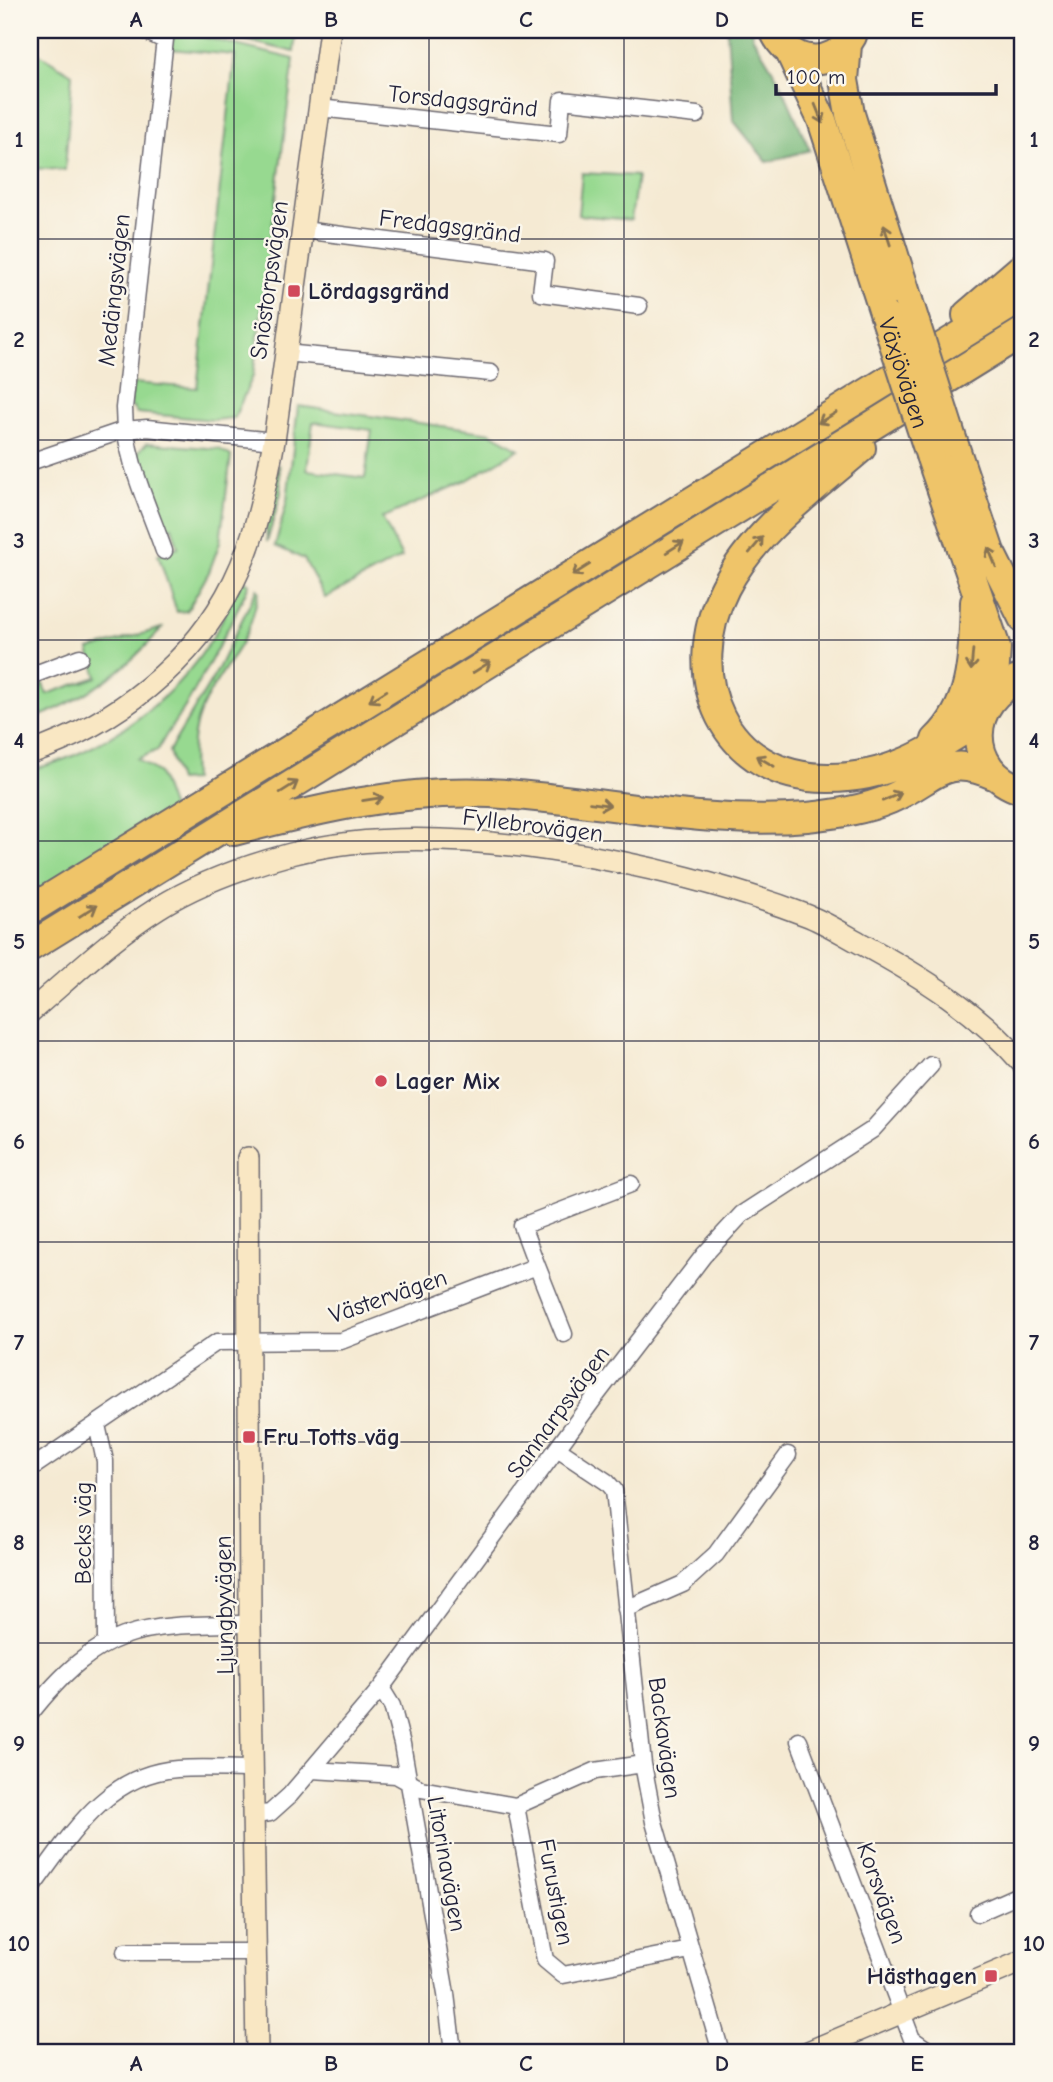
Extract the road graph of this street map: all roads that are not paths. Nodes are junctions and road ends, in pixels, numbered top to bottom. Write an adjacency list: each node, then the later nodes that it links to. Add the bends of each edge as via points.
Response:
1 (143, 30): 4 (street)
2 (330, 30): 6 (street, Snöstorpsvägen)
3 (853, 34): 5 (highway, Växjövägen, via 834,55 819,60 803,59); 19 (highway, Växjövägen, one-way to 3, bridge, via 908,300 845,97 843,65)
4 (165, 35): 17 (street, Medängsvägen)
5 (782, 41): 19 (highway, Växjövägen, one-way to 19, bridge, via 822,120 885,316)
6 (319, 108): 7 (street, Torsdagsgränd, via 559,134 562,100); 8 (street, Snöstorpsvägen)
7 (697, 115)
8 (303, 230): 11 (street, Fredagsgränd, via 545,261 541,293); 13 (street, Snöstorpsvägen)
9 (1023, 267): 15 (highway)
10 (1023, 297): 15 (highway)
11 (639, 306)
12 (1023, 332): 16 (highway)
13 (285, 353): 14 (street); 18 (street, Snöstorpsvägen)
14 (491, 373)
15 (895, 377): 32 (highway, one-way to 32)
16 (924, 394): 29 (highway, one-way to 16, via 884,770 830,778 804,777 760,759 738,743 712,699 706,672 707,641 726,587 760,540); 31 (highway, one-way to 16)
17 (124, 430): 18 (street, via 147,428); 20 (street); 21 (street, Medängsvägen)
18 (274, 441): 28 (street, Snöstorpsvägen, via 263,499 233,583 188,649 144,692 88,728)
19 (941, 448): 22 (highway, Växjövägen); 23 (highway, Växjövägen, one-way to 19)
20 (30, 462)
21 (164, 551)
22 (975, 592): 27 (highway, Växjövägen, via 996,648); 29 (highway, one-way to 29, via 971,676 964,702 939,738)
23 (1023, 618)
24 (80, 657): 25 (street)
25 (30, 676)
26 (1023, 678): 27 (highway, via 1002,688)
27 (986, 709): 29 (highway, via 942,747); 30 (highway, Växjövägen, via 981,750)
28 (30, 753)
29 (912, 760)
30 (1014, 788): 31 (highway, one-way to 30, via 393,796 488,793 703,817 783,819 861,808 955,765 978,768)
31 (204, 839): 33 (highway, one-way to 31)
32 (30, 910)
33 (30, 947)
34 (30, 1012): 35 (street, Fyllebrovägen, via 159,908 215,880 292,854 353,842 430,841 500,845 623,863 708,883 808,916 922,976 996,1032)
35 (1023, 1063)
36 (931, 1065): 43 (street, Sannarpsvägen, via 872,1130 742,1214 704,1255)
37 (248, 1158): 41 (street, Ljungbyvägen)
38 (631, 1184): 39 (street, via 522,1226)
39 (537, 1266): 40 (street); 41 (street, Västervägen, via 341,1341)
40 (564, 1334)
41 (248, 1340): 42 (street, via 218,1342); 47 (street, Ljungbyvägen)
42 (97, 1425): 45 (street); 48 (street, Becks väg, via 105,1461)
43 (559, 1450): 46 (street, Backavägen, via 614,1490); 49 (street, Sannarpsvägen)
44 (788, 1455): 46 (street, via 716,1554 683,1584)
45 (30, 1469)
46 (626, 1609): 52 (street, Backavägen)
47 (250, 1624): 48 (street, via 163,1626); 53 (street, Ljungbyvägen)
48 (106, 1642): 50 (street, via 60,1677)
49 (381, 1688): 54 (street, Sannarpsvägen); 55 (street, Litorinavägen, via 392,1706)
50 (30, 1714)
51 (799, 1741): 65 (street, Korsvägen)
52 (643, 1764): 56 (street, via 579,1777); 61 (street, Backavägen, via 654,1822)
53 (252, 1769): 57 (street, Ljungbyvägen); 58 (street, via 177,1769 139,1777 118,1788 92,1810)
54 (312, 1770): 55 (street, via 396,1775); 57 (street, Sannarpsvägen, via 275,1809)
55 (410, 1782): 56 (street); 67 (street, Litorinavägen)
56 (516, 1806): 61 (street, Furustigen, via 545,1960 563,1975)
57 (254, 1815): 63 (street, Ljungbyvägen)
58 (30, 1890)
59 (1023, 1893): 60 (street)
60 (978, 1913)
61 (690, 1950): 68 (street, Backavägen)
62 (125, 1952): 63 (street)
63 (256, 1952): 66 (street, Ljungbyvägen)
64 (1023, 1961): 65 (street)
65 (902, 2013): 69 (street); 70 (street, Korsvägen, via 912,2039)
66 (257, 2052)
67 (453, 2052)
68 (720, 2052)
69 (808, 2052)
70 (931, 2052)

